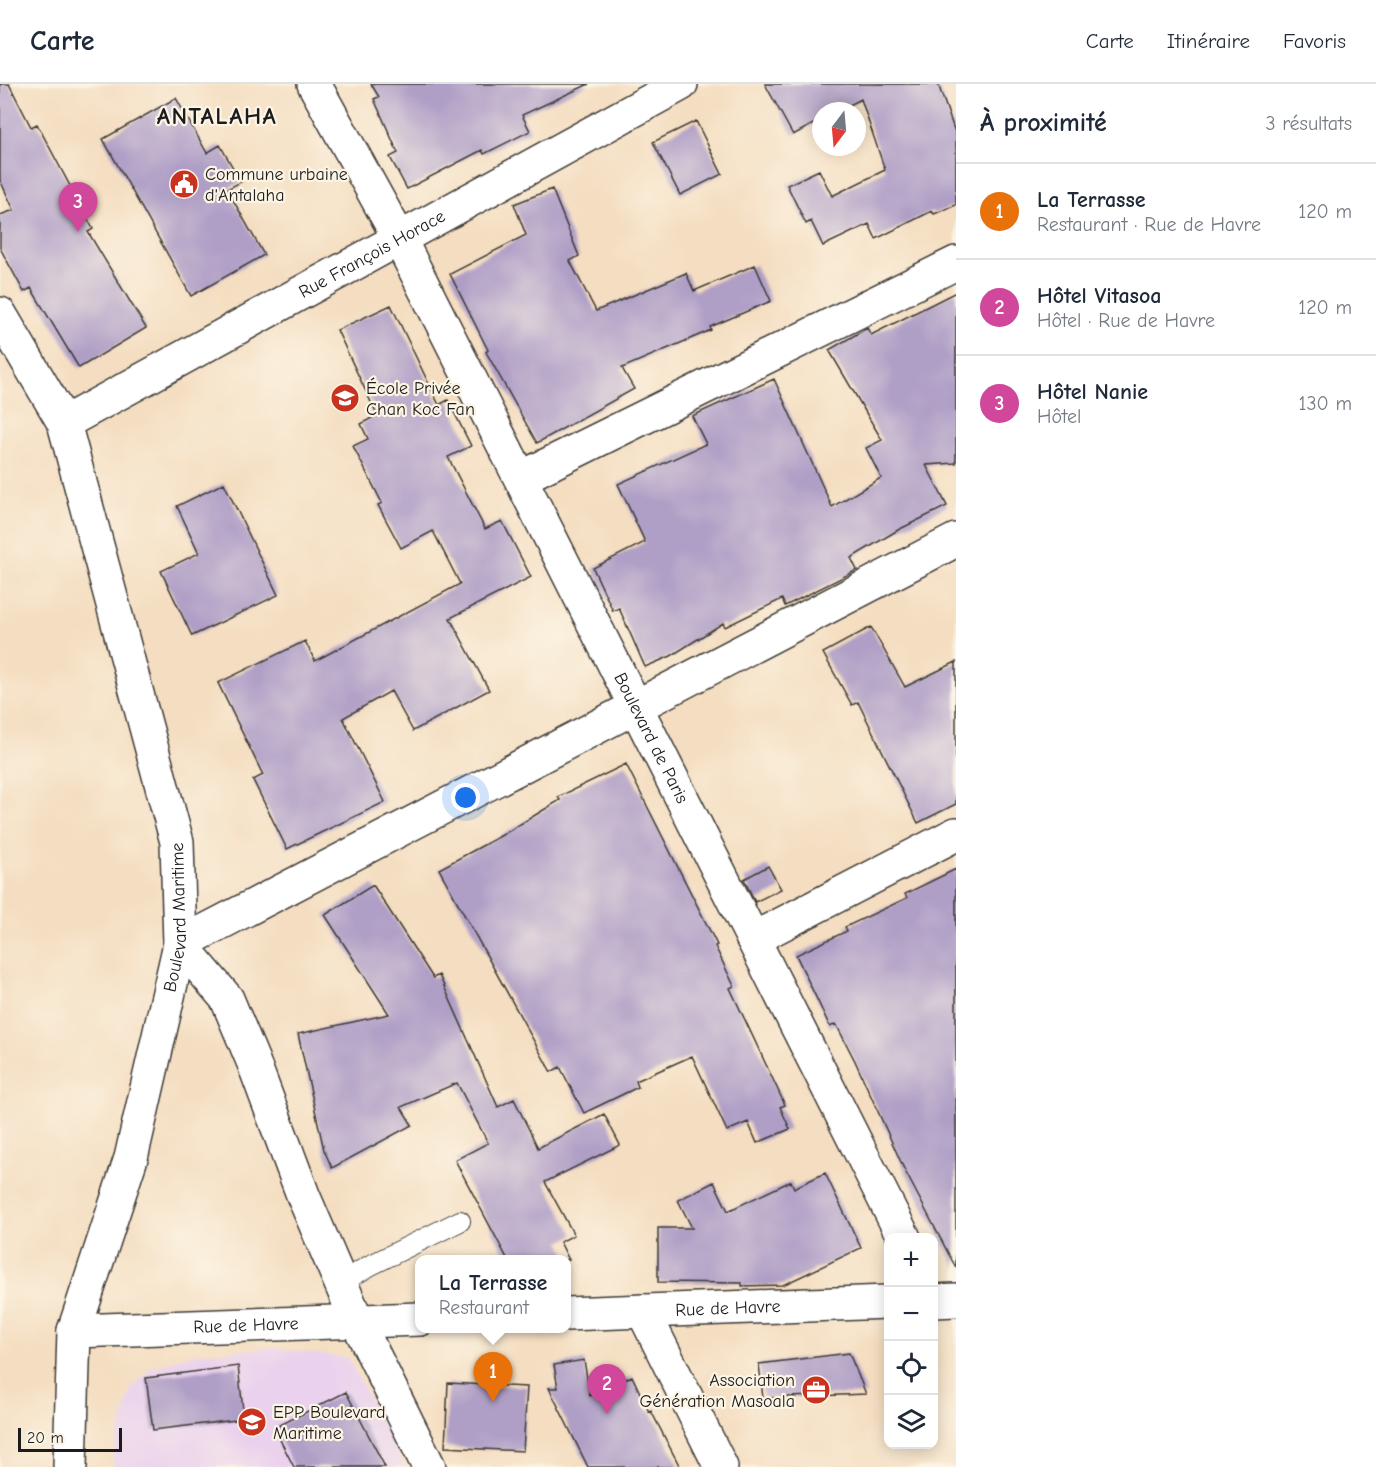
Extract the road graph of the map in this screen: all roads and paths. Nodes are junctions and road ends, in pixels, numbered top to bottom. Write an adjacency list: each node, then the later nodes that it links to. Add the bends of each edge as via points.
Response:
1 (314, 84): 3 (street, Boulevard de Paris)
2 (681, 84): 3 (street, Rue François Horace)
3 (399, 238): 6 (street, Rue François Horace); 7 (street, Boulevard de Paris)
4 (956, 263): 7 (street)
5 (0, 314): 6 (street, Boulevard Maritime)
6 (64, 423): 12 (street, Boulevard Maritime, via 177,842)
7 (521, 478): 9 (street, Boulevard de Paris)
8 (956, 540): 9 (street)
9 (636, 707): 11 (street, Boulevard de Paris); 12 (street)
10 (956, 834): 11 (street)
11 (753, 939): 14 (street, Boulevard de Paris)
12 (180, 944): 15 (street, via 227,999); 21 (street, Boulevard Maritime, via 131,1158)
13 (460, 1221): 15 (lane)
14 (901, 1233)
15 (340, 1282): 20 (street)
16 (884, 1302): 17 (street, Rue de Havre)
17 (643, 1311): 18 (street, Rue de Havre); 24 (street)
18 (571, 1314)
19 (415, 1319): 20 (street, Rue de Havre)
20 (357, 1321): 21 (street, Rue de Havre); 23 (street)
21 (74, 1331): 22 (street, Boulevard Maritime)
22 (70, 1467)
23 (429, 1467)
24 (721, 1467)

